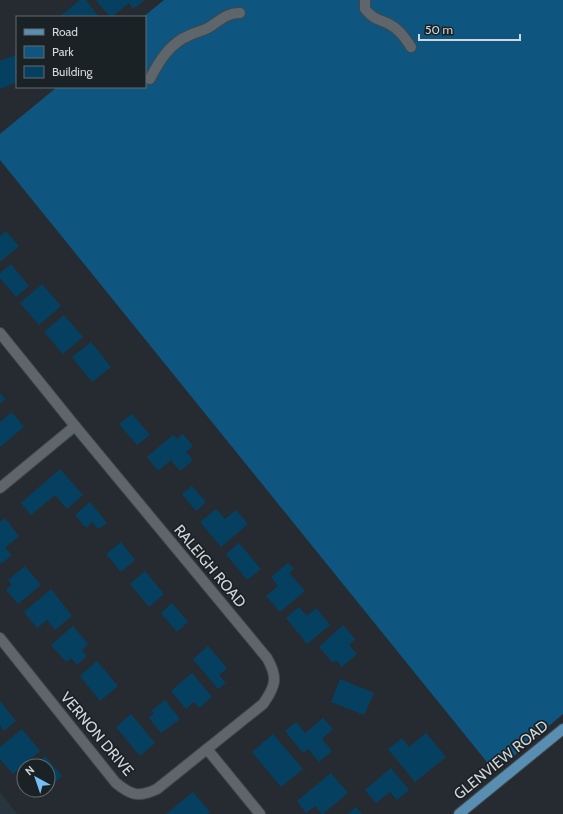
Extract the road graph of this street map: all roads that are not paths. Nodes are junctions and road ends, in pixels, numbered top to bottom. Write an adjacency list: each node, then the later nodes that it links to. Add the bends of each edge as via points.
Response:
1 (365, 0): 3 (street, via 364,9 369,15 397,30)
2 (240, 13): 4 (street, via 227,16 202,32 180,40 157,64)
3 (411, 47)
4 (150, 79)
5 (0, 333): 6 (street, RALEIGH ROAD)
6 (75, 426): 7 (street); 10 (street, RALEIGH ROAD, via 267,658 272,668 275,679 263,704)
7 (0, 488)
8 (0, 638): 10 (street, VERNON DRIVE, via 116,783 126,791 141,795 156,789)
9 (563, 729): 12 (main road, GLENVIEW ROAD)
10 (207, 749): 11 (street)
11 (260, 814)
12 (459, 814)

